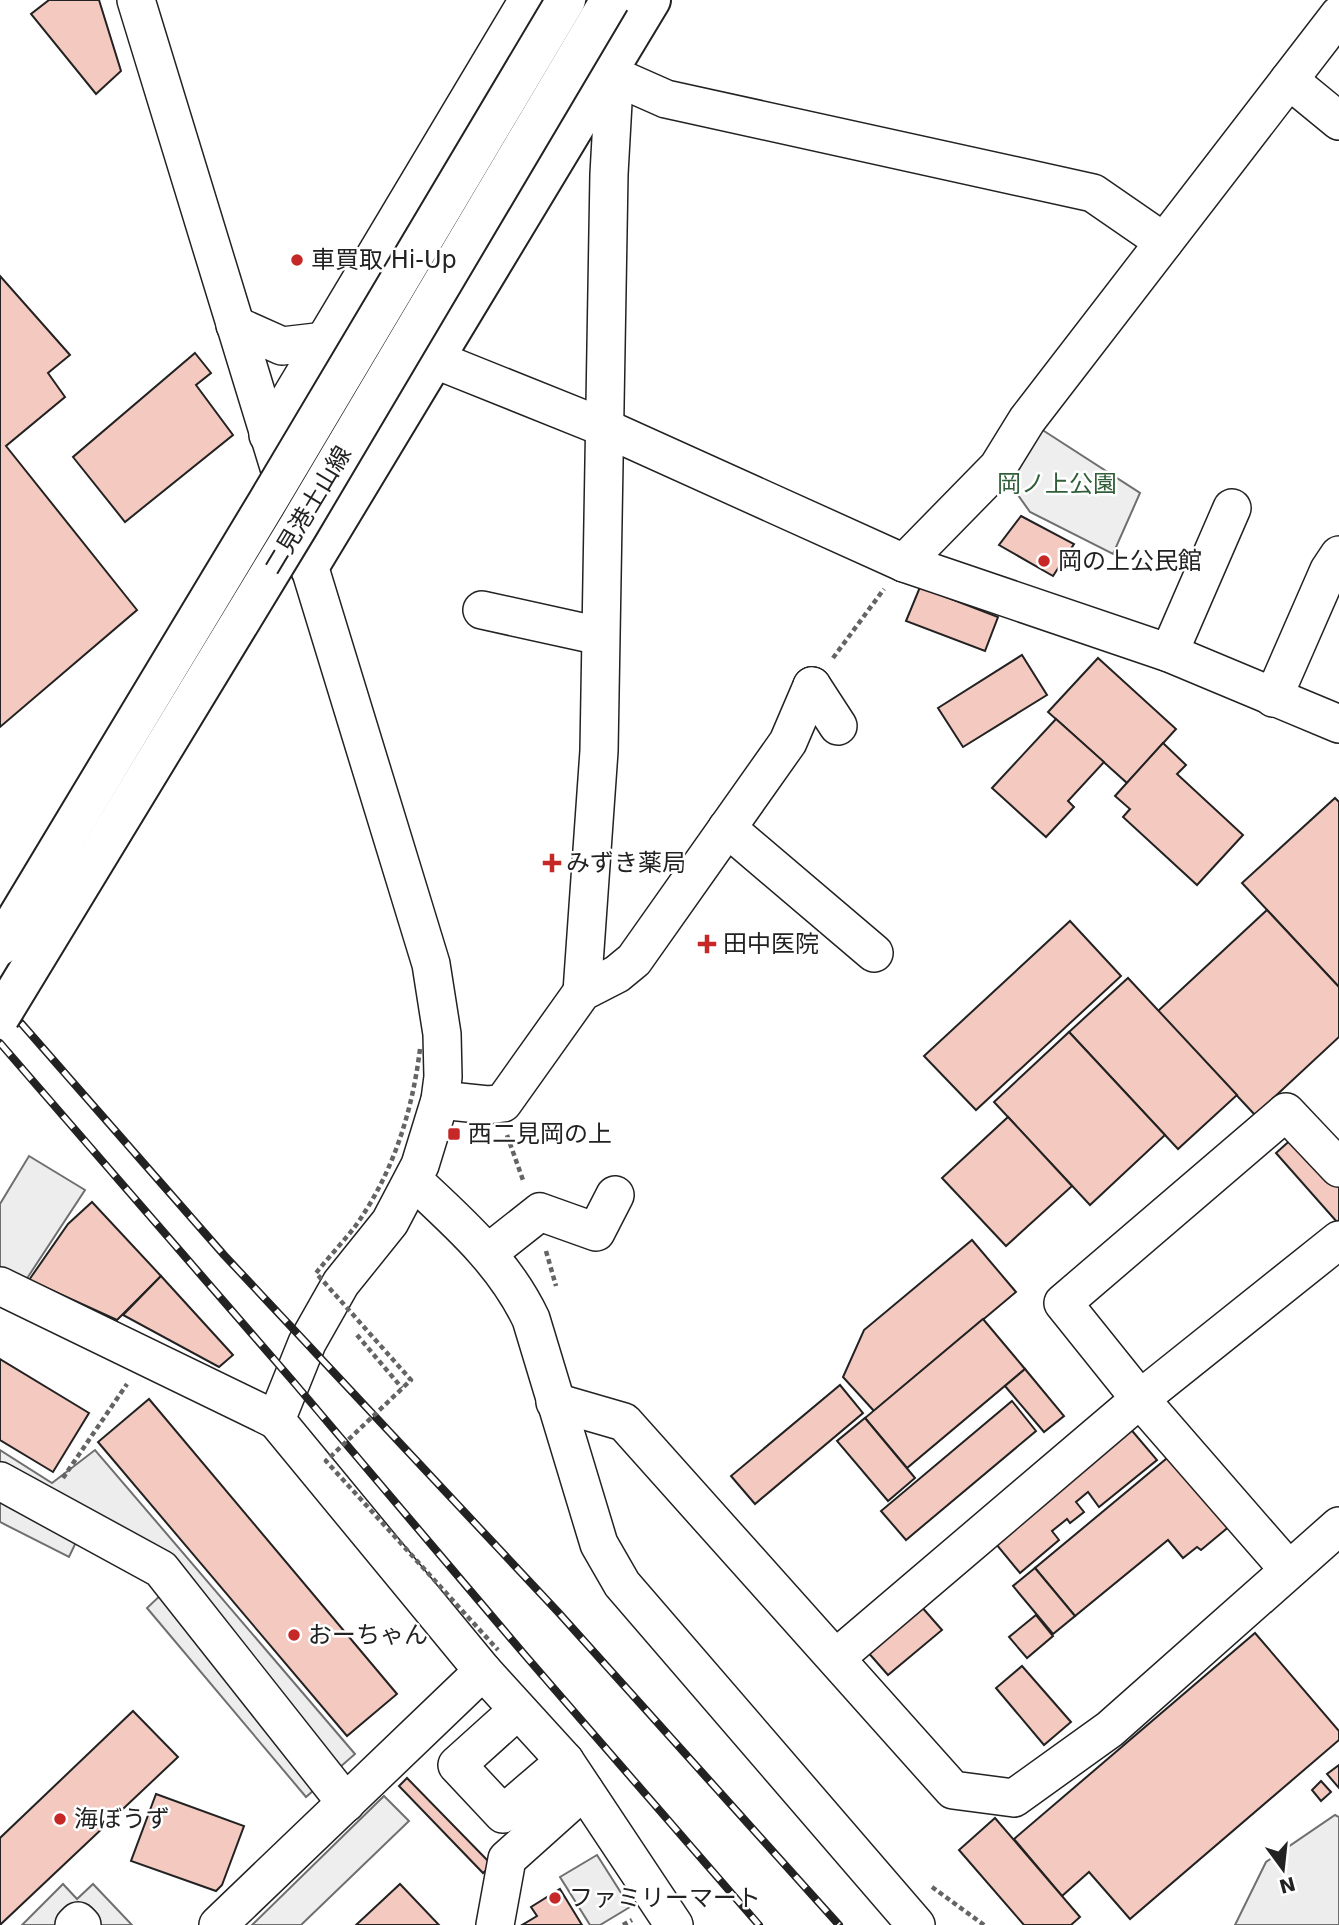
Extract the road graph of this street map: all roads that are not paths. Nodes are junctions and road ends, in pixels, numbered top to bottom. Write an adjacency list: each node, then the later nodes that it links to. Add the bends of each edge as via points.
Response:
1 (136, 0): 12 (street)
2 (528, 0): 13 (street)
3 (566, 0): 28 (main road, 二見港土山線, bridge)
4 (610, 0): 31 (main road, 二見港土山線, bridge)
5 (619, 0): 8 (street)
6 (651, 0): 8 (main road)
7 (1339, 15): 9 (street)
8 (615, 67): 11 (street, via 666,99 1093,193); 14 (main road); 15 (street)
9 (1289, 80): 10 (street); 11 (street)
10 (1339, 121)
11 (1164, 242): 19 (street, via 1027,420 998,467)
12 (235, 325): 13 (street, via 282,346); 16 (street)
13 (325, 341): 14 (street); 16 (street)
14 (436, 360): 15 (street); 20 (main road)
15 (603, 427): 19 (street); 22 (street)
16 (268, 435): 20 (street)
17 (1232, 508): 23 (street)
18 (1339, 555): 24 (street)
19 (904, 563): 23 (street)
20 (310, 567): 32 (street, via 431,964 443,1050)
21 (482, 610): 22 (street)
22 (600, 636): 30 (street, via 599,751)
23 (1169, 653): 24 (street)
24 (1273, 698): 25 (street)
25 (1339, 724)
26 (838, 726): 27 (street, via 812,686 788,742)
27 (727, 828): 29 (street); 30 (street, via 634,960)
28 (0, 946)
29 (874, 953)
30 (582, 992): 32 (street, via 503,1103)
31 (0, 1017)
32 (440, 1100): 34 (street)
33 (1339, 1168): 39 (street, via 1286,1112 1063,1303)
34 (413, 1180): 37 (street); 41 (street, via 390,1222 341,1283 291,1378)
35 (615, 1195): 37 (street, via 596,1232 538,1214)
36 (1339, 1240): 39 (street)
37 (488, 1253): 40 (street, via 519,1294 531,1320)
38 (0, 1286): 41 (street)
39 (1140, 1399): 44 (street); 45 (street)
40 (555, 1402): 45 (street, via 624,1422); 50 (street, via 599,1544 622,1584)
41 (276, 1420): 46 (street)
42 (0, 1481): 49 (street, via 161,1569)
43 (1339, 1526): 44 (street)
44 (1288, 1569): 45 (street, via 1110,1729 1014,1798 953,1790)
45 (837, 1657)
46 (490, 1661): 47 (street); 49 (street)
47 (519, 1710): 48 (street); 48 (street, via 457,1765 503,1814)
48 (574, 1775): 54 (street, via 507,1859); 55 (street)
49 (346, 1802): 53 (street)
50 (905, 1912): 56 (street)
51 (74, 1925): 52 (street, via 78,1921)
52 (82, 1925)
53 (218, 1925)
54 (495, 1925)
55 (673, 1925)
56 (940, 1925)

